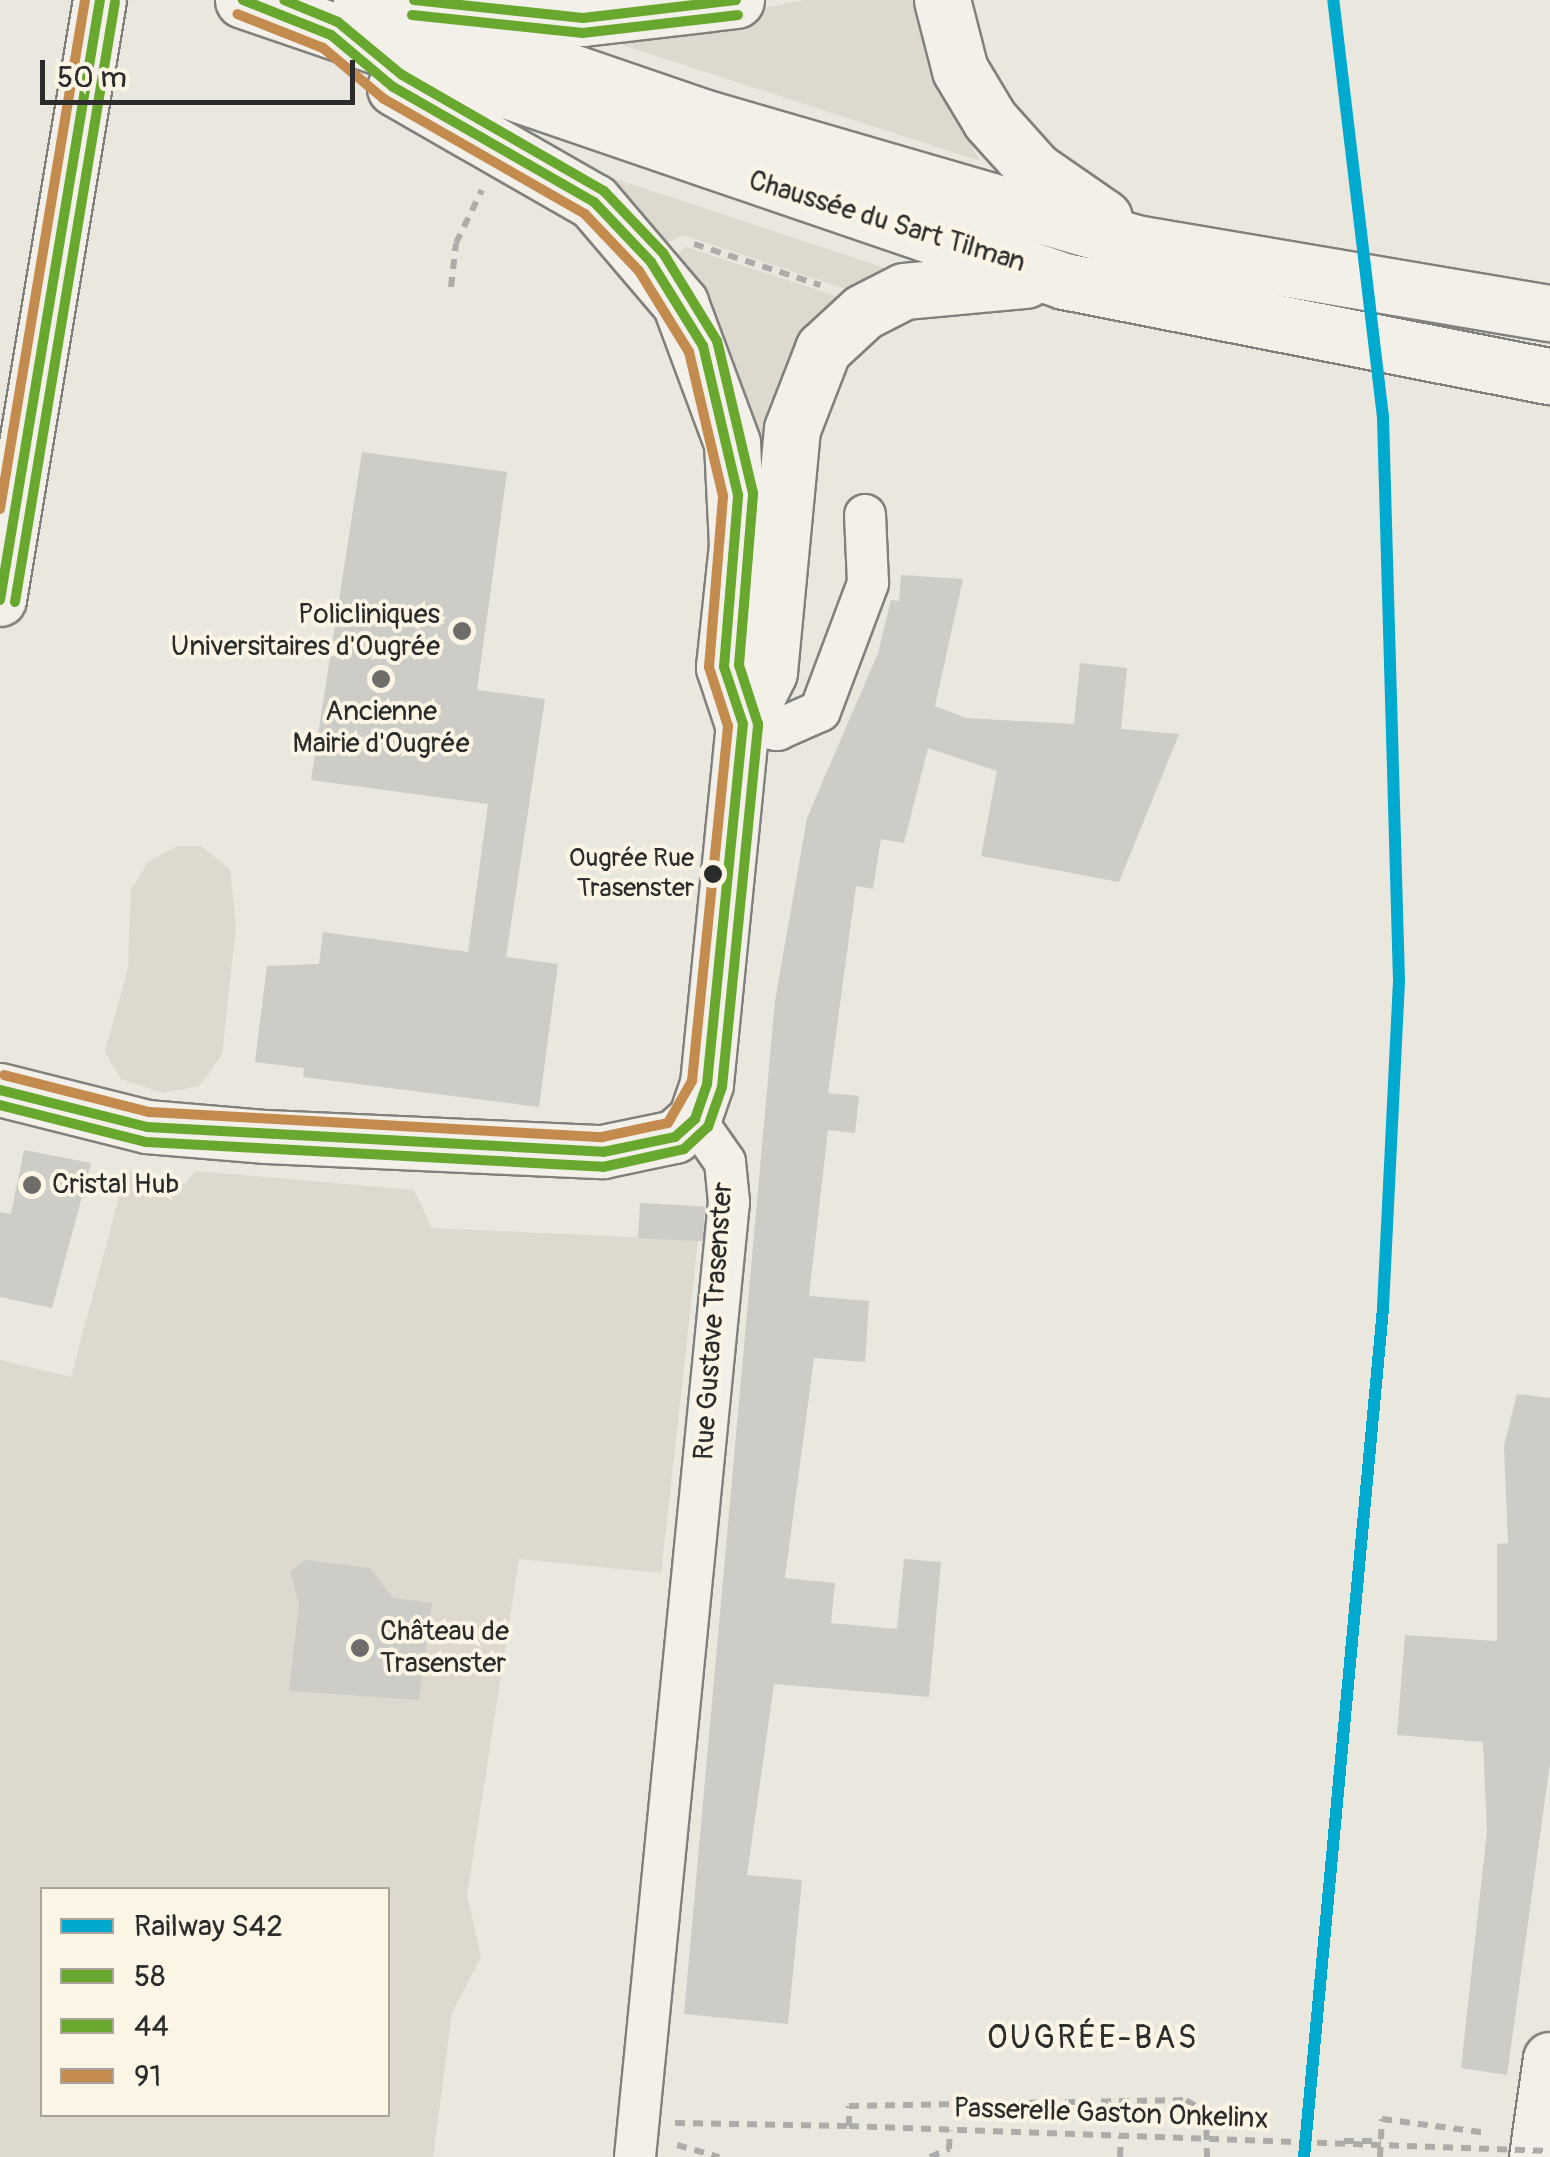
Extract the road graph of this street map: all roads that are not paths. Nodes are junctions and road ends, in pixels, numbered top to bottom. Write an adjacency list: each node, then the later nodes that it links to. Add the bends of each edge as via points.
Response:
1 (100, 0): 12 (main road)
2 (242, 0): 6 (highway, Chaussée du Sart Tilman)
3 (414, 0): 4 (highway, via 584,18)
4 (736, 0)
5 (942, 0): 7 (highway, via 960,70 990,120 1034,170)
6 (346, 18): 7 (highway, Chaussée du Sart Tilman); 8 (highway, Chaussée du Sart Tilman); 13 (highway, via 393,87 594,202 680,303 732,443 737,546 724,667)
7 (1160, 248): 9 (highway, Chaussée du Sart Tilman)
8 (1064, 281): 10 (highway, Chaussée du Sart Tilman, via 1157,305); 13 (highway, via 904,290 862,312 824,349 795,413 769,672)
9 (1550, 313)
10 (1550, 376)
11 (865, 515): 13 (street, via 868,583 820,711 777,730)
12 (0, 600)
13 (743, 724): 15 (main road, via 707,1084)
14 (0, 1090): 15 (main road, via 147,1126 538,1151 653,1148)
15 (695, 1119): 18 (street, Rue Gustave Trasenster, via 725,1162 729,1202)
16 (1550, 2058): 17 (main road)
17 (1511, 2153)
18 (635, 2157)

